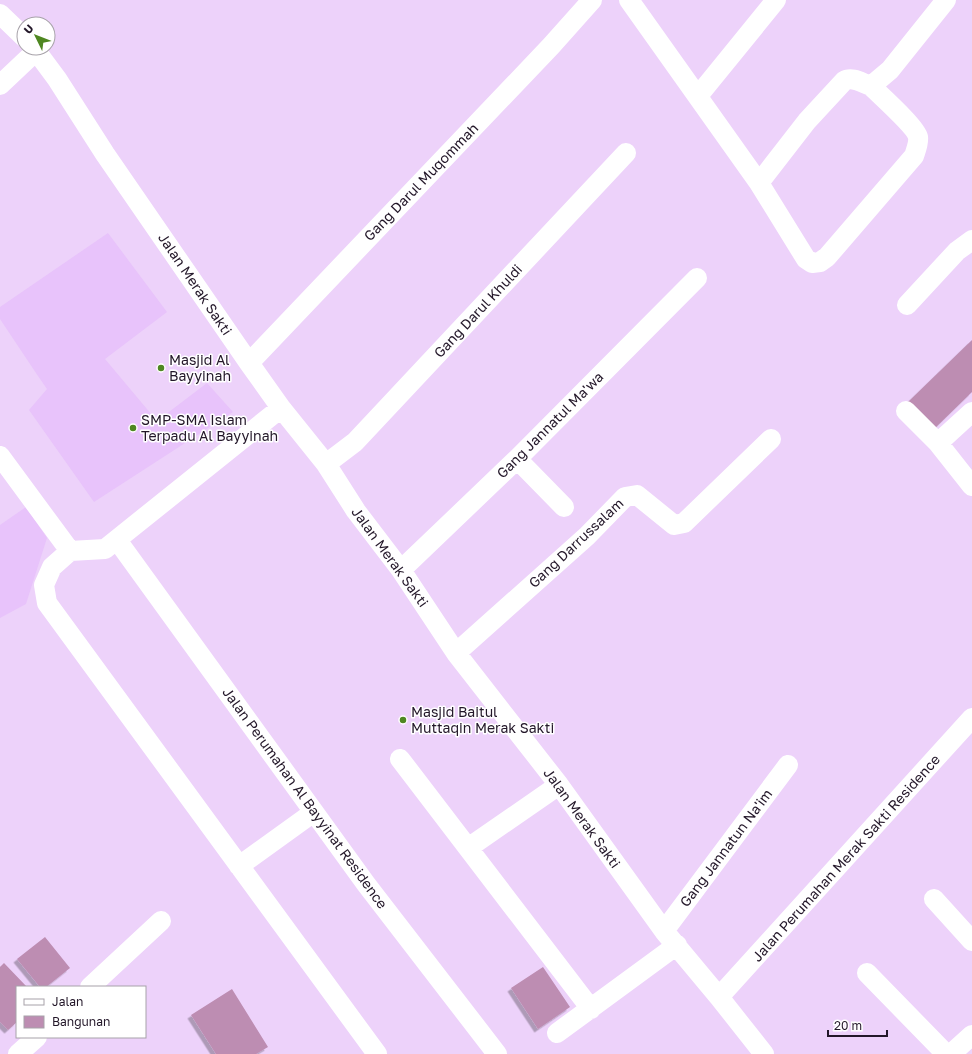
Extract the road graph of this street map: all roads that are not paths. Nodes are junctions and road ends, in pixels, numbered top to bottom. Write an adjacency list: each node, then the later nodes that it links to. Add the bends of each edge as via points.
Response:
1 (592, 0): 17 (street, Gang Darul Muqommah)
2 (629, 0): 11 (street)
3 (776, 0): 11 (street)
4 (946, 0): 10 (street, via 890,70)
5 (0, 14): 6 (street, Jalan Merak Sakti)
6 (16, 30)
7 (22, 56): 9 (street)
8 (39, 56): 17 (street, Jalan Merak Sakti)
9 (0, 85)
10 (870, 86): 13 (street, via 852,79 844,81 807,121); 13 (street, via 913,128 918,137 917,148 914,156 828,257 812,263 806,259)
11 (698, 96): 13 (street)
12 (626, 153): 25 (street, Gang Darul Khuldi, via 355,442)
13 (760, 183)
14 (972, 240): 16 (street, via 957,251)
15 (697, 278): 24 (street, Gang Jannatul Ma'wa)
16 (907, 305)
17 (249, 363): 18 (street, Jalan Merak Sakti)
18 (281, 408): 25 (street, Jalan Merak Sakti); 28 (street)
19 (906, 411): 22 (street)
20 (972, 412): 22 (street)
21 (771, 439): 31 (street, Gang Darrussalam, via 684,523 674,525 637,495 625,497 587,536)
22 (938, 443): 26 (street)
23 (0, 456): 29 (street)
24 (517, 458): 27 (street); 30 (street, Gang Jannatul Ma'wa)
25 (326, 464): 30 (street, Jalan Merak Sakti, via 356,511)
26 (972, 486)
27 (564, 507)
28 (117, 540): 29 (street, via 105,549); 36 (street, Jalan Perumahan Al Bayyinat Residence)
29 (70, 550): 38 (street, via 52,567 44,585 47,603)
30 (401, 570): 31 (street, Jalan Merak Sakti)
31 (456, 653): 35 (street, Jalan Merak Sakti)
32 (972, 718): 45 (street, Jalan Perumahan Merak Sakti Residence)
33 (400, 759): 37 (street)
34 (788, 765): 41 (street, Gang Jannatun Na'im)
35 (559, 785): 37 (street); 41 (street, Jalan Merak Sakti)
36 (314, 812): 38 (street); 52 (street, Jalan Perumahan Al Bayyinat Residence)
37 (468, 848): 46 (street)
38 (239, 866): 51 (street)
39 (934, 899): 42 (street)
40 (161, 921): 44 (street)
41 (670, 938): 45 (street, Jalan Merak Sakti); 46 (street, Gang Jannatun Na'im)
42 (972, 941)
43 (867, 973): 54 (street)
44 (91, 986)
45 (719, 997): 53 (street, Jalan Merak Sakti)
46 (591, 1009): 47 (street, Gang Jannatun Na'im)
47 (557, 1033)
48 (972, 1035): 55 (street)
49 (36, 1038): 50 (street)
50 (18, 1054)
51 (377, 1054)
52 (497, 1054)
53 (764, 1054)
54 (946, 1054)
55 (951, 1054)

